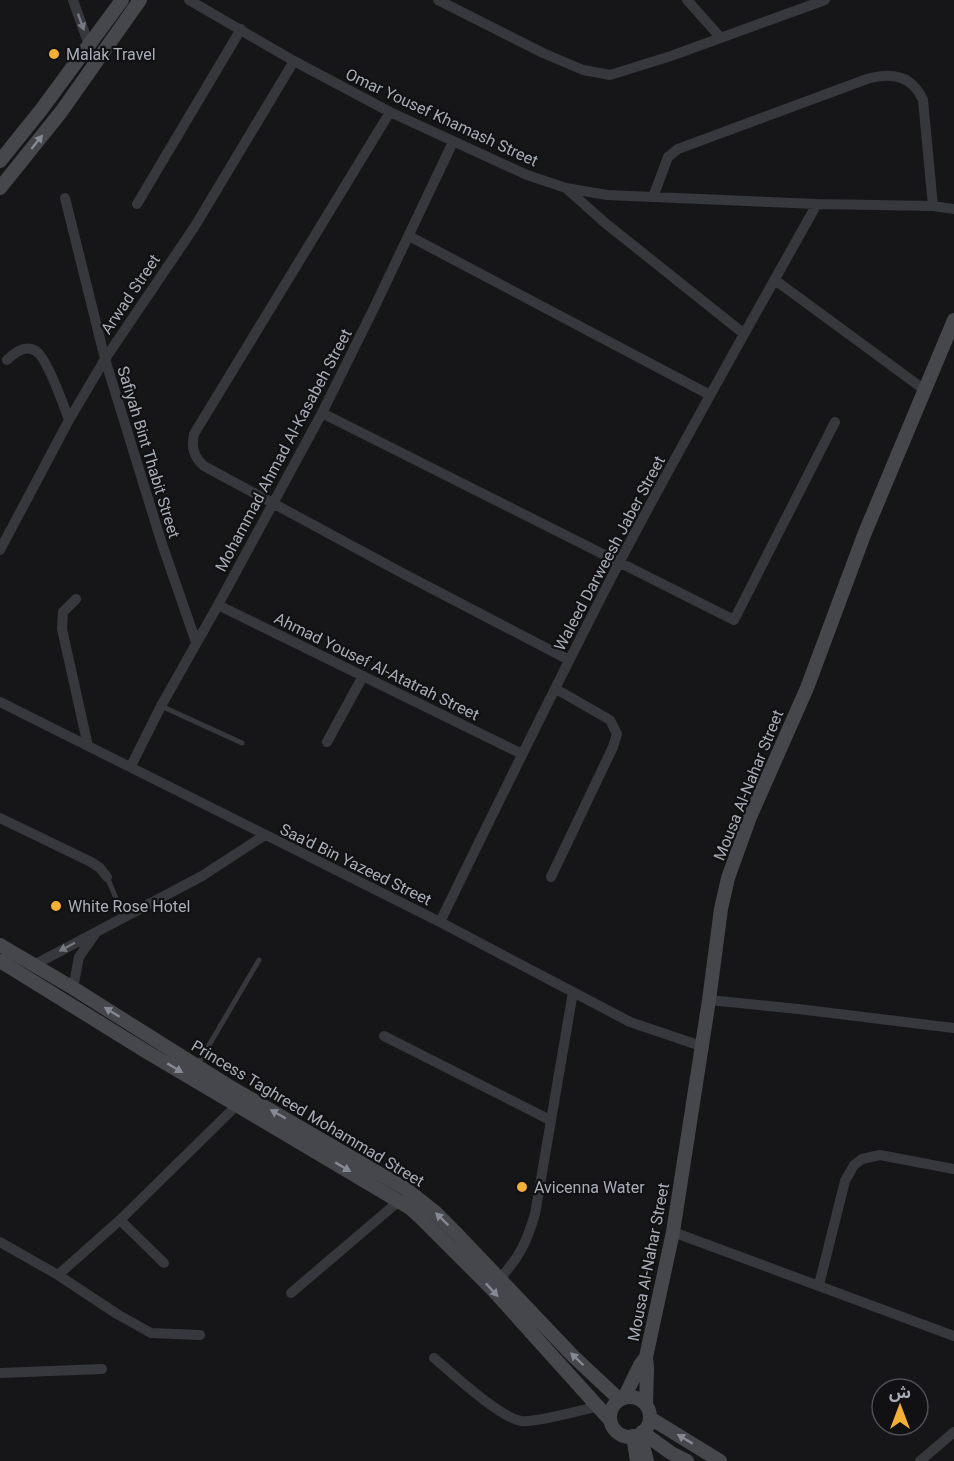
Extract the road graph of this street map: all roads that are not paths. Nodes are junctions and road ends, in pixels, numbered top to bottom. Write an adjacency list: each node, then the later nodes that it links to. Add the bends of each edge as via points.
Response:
1 (73, 0): 10 (street, one-way to 10)
2 (122, 0): 10 (street)
3 (140, 0): 15 (street, one-way to 3, via 61,112)
4 (189, 0): 8 (street, Omar Yousef Khamash Street)
5 (438, 0): 9 (street, via 543,53 603,75 629,70)
6 (687, 0): 9 (street)
7 (825, 0): 9 (street)
8 (241, 29): 11 (street, Omar Yousef Khamash Street); 19 (street)
9 (720, 37)
10 (89, 45): 14 (street)
11 (294, 60): 12 (street, Omar Yousef Khamash Street); 27 (street, Arwad Street, via 195,226)
12 (390, 112): 13 (street, Omar Yousef Khamash Street); 34 (street, via 194,434 193,451 198,461)
13 (453, 142): 16 (street, Omar Yousef Khamash Street); 23 (street, Mohammad Ahmad Al-Kasabeh Street)
14 (0, 161)
15 (0, 188)
16 (566, 188): 17 (street, Omar Yousef Khamash Street); 26 (street)
17 (653, 197): 20 (street, Omar Yousef Khamash Street); 21 (street, via 668,157 678,148 867,79 888,75 906,79 923,100)
18 (65, 198): 27 (street, Safiyah Bint Thabit Street)
19 (137, 204)
20 (817, 204): 21 (street, Omar Yousef Khamash Street); 24 (street, Waleed Darweesh Jaber Street)
21 (933, 206): 22 (street, Omar Yousef Khamash Street)
22 (954, 209)
23 (409, 236): 30 (street); 31 (street, Mohammad Ahmad Al-Kasabeh Street)
24 (775, 280): 26 (street, Waleed Darweesh Jaber Street); 29 (street)
25 (954, 320): 29 (street, Mousa Al-Nahar Street)
26 (743, 333): 30 (street, Waleed Darweesh Jaber Street)
27 (105, 359): 32 (street, Arwad Street); 39 (street, Safiyah Bint Thabit Street)
28 (7, 360): 32 (street, via 13,353 26,349 39,353)
29 (926, 391): 63 (street, Mousa Al-Nahar Street, via 736,854 721,909)
30 (710, 395): 36 (street, Waleed Darweesh Jaber Street)
31 (322, 413): 34 (street, Mohammad Ahmad Al-Kasabeh Street); 36 (street)
32 (69, 420): 35 (street, Arwad Street)
33 (835, 422): 36 (street, via 734,620)
34 (274, 503): 38 (street, Mohammad Ahmad Al-Kasabeh Street); 40 (street)
35 (0, 550)
36 (619, 563): 40 (street, Waleed Darweesh Jaber Street)
37 (76, 599): 47 (street, via 63,612 62,629)
38 (218, 605): 39 (street, Mohammad Ahmad Al-Kasabeh Street); 41 (street, Ahmad Yousef Al-Atatrah Street)
39 (196, 642): 44 (street, Mohammad Ahmad Al-Kasabeh Street)
40 (570, 660): 42 (street, Waleed Darweesh Jaber Street)
41 (363, 676): 45 (street); 48 (street, Ahmad Yousef Al-Atatrah Street)
42 (555, 688): 48 (street, Waleed Darweesh Jaber Street); 53 (street, via 600,713 617,734)
43 (0, 702): 47 (street, Saa'd Bin Yazeed Street)
44 (161, 706): 46 (lane); 49 (street, Mohammad Ahmad Al-Kasabeh Street)
45 (327, 742)
46 (242, 743)
47 (88, 746): 49 (street, Saa'd Bin Yazeed Street)
48 (522, 754): 55 (street, Waleed Darweesh Jaber Street)
49 (131, 766): 51 (street, Saa'd Bin Yazeed Street)
50 (0, 818): 52 (street, via 91,862)
51 (265, 835): 54 (street, via 202,876); 55 (street, Saa'd Bin Yazeed Street)
52 (107, 877): 54 (lane)
53 (551, 877)
54 (124, 917): 56 (street)
55 (440, 922): 62 (street, Saa'd Bin Yazeed Street)
56 (99, 930): 60 (street, one-way to 60); 61 (street, via 79,957)
57 (0, 945): 60 (street, Princess Taghreed Mohammad Street)
58 (259, 960): 67 (lane)
59 (0, 961): 68 (street, Princess Taghreed Mohammad Street, one-way to 68)
60 (34, 965): 61 (street, Princess Taghreed Mohammad Street)
61 (73, 988): 67 (street, Princess Taghreed Mohammad Street, one-way to 61)
62 (573, 992): 66 (street, Saa'd Bin Yazeed Street, via 630,1022); 69 (street)
63 (709, 1000): 64 (street); 66 (street, Mousa Al-Nahar Street)
64 (954, 1028)
65 (384, 1036): 69 (street)
66 (701, 1046): 73 (street, Mousa Al-Nahar Street)
67 (197, 1066): 77 (street, Princess Taghreed Mohammad Street, one-way to 67, via 435,1212 406,1189)
68 (237, 1105): 71 (street, Princess Taghreed Mohammad Street, one-way to 71); 72 (street)
69 (550, 1120): 77 (street, via 530,1232 520,1255)
70 (954, 1169): 78 (street, via 880,1155 854,1165 845,1181)
71 (399, 1201): 79 (street); 87 (street, Princess Taghreed Mohammad Street, one-way to 87, via 493,1290)
72 (120, 1220): 75 (street); 76 (street)
73 (672, 1232): 78 (street); 82 (street, Mousa Al-Nahar Street)
74 (0, 1242): 76 (street)
75 (164, 1263)
76 (58, 1275): 80 (street, via 151,1333)
77 (500, 1278): 86 (street, Princess Taghreed Mohammad Street, one-way to 77, via 573,1356)
78 (819, 1285): 81 (street)
79 (291, 1293)
80 (200, 1335)
81 (954, 1336)
82 (645, 1357): 86 (street, Mousa Al-Nahar Street); 88 (street, Mousa Al-Nahar Street)
83 (434, 1358): 87 (street, via 468,1387 522,1421)
84 (102, 1369): 85 (street)
85 (0, 1373)
86 (622, 1399): 88 (street, via 639,1399); 89 (street, via 612,1408)
87 (599, 1406): 89 (street, Princess Taghreed Mohammad Street)
88 (648, 1412): 91 (street, via 646,1428); 95 (street, one-way to 88)
89 (610, 1420): 91 (street, via 621,1434)
90 (954, 1432): 96 (street)
91 (638, 1434): 92 (street); 93 (street); 94 (street)
92 (637, 1461)
93 (647, 1461)
94 (687, 1461)
95 (720, 1461)
96 (920, 1461)

